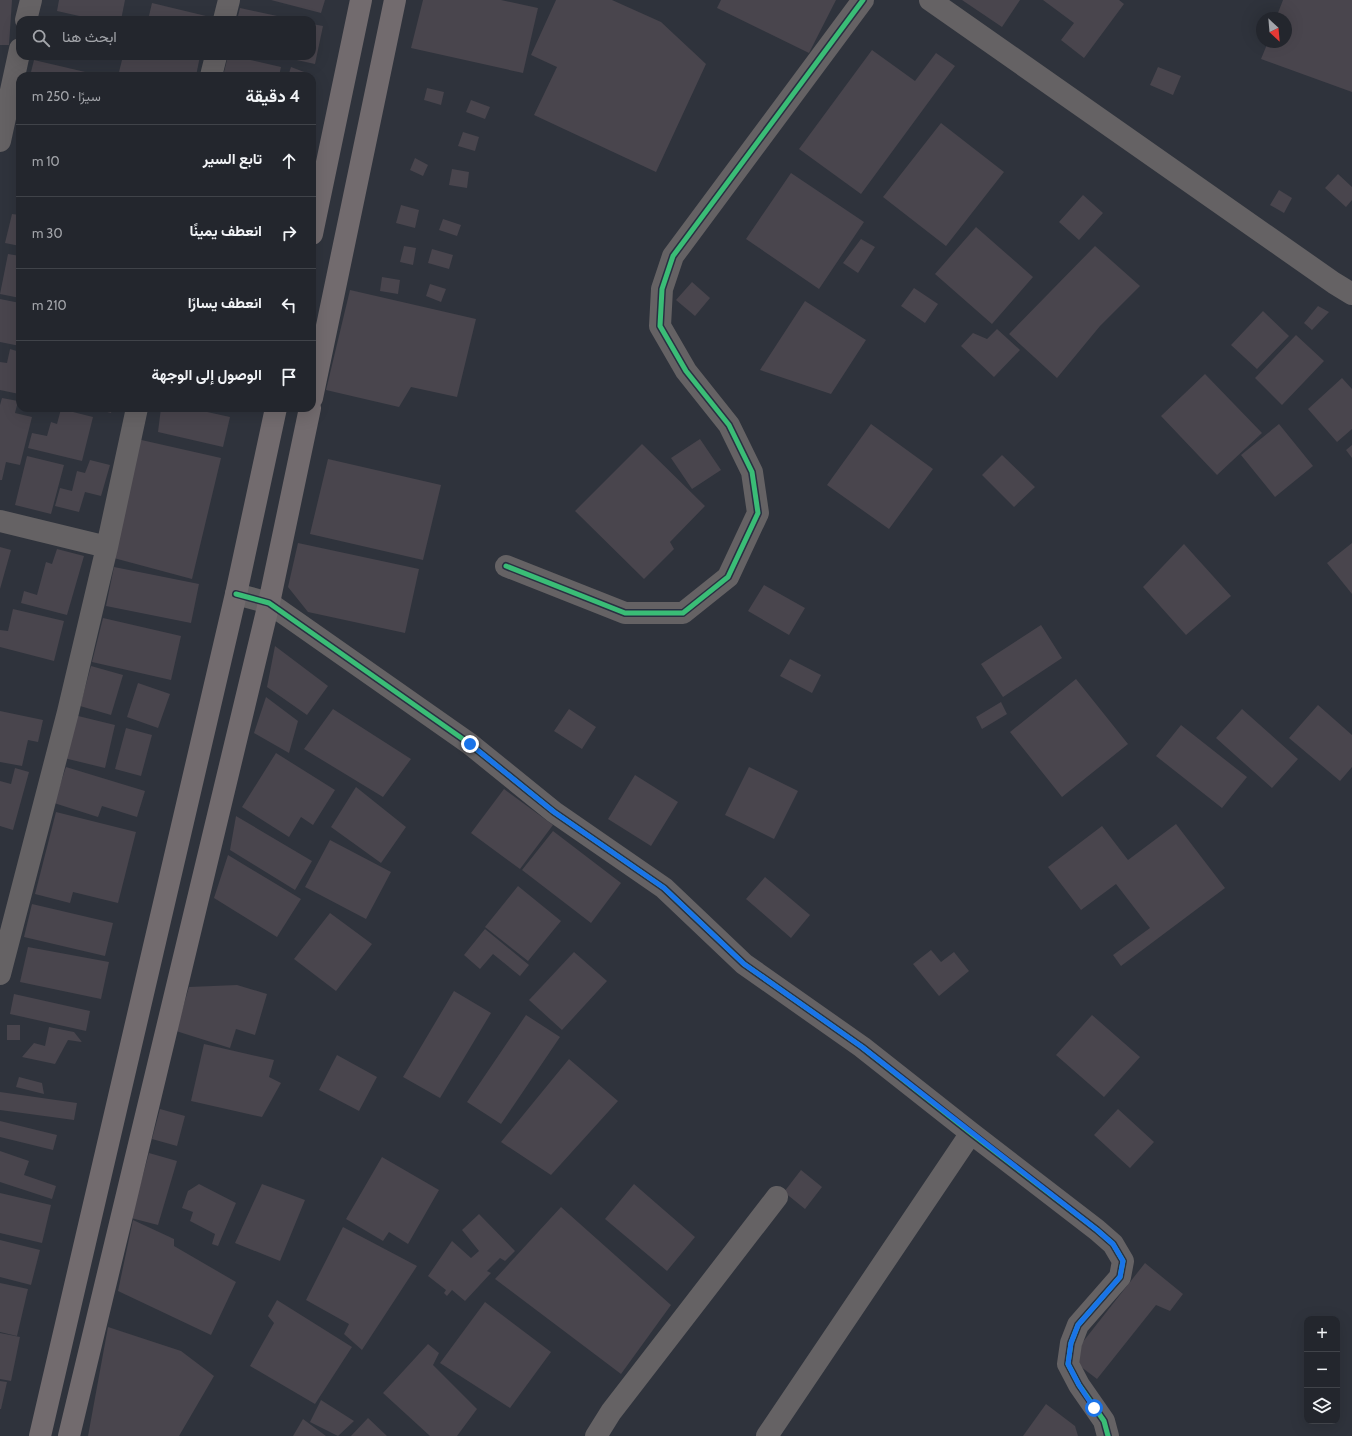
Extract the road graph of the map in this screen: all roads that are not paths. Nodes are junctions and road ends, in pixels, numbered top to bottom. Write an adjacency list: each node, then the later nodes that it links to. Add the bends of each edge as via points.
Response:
1 (31, 0): 7 (street)
2 (229, 0): 8 (street)
3 (361, 0): 13 (main road)
4 (395, 0): 15 (main road)
5 (863, 0): 21 (street, via 673,256 662,289 660,326 686,371 729,425 752,472 758,513 728,577 683,614 625,613)
6 (930, 0): 14 (street)
7 (27, 16)
8 (225, 16)
9 (18, 60): 12 (street)
10 (215, 60): 11 (street)
11 (212, 72)
12 (0, 141)
13 (316, 215)
14 (1352, 294)
15 (316, 379)
16 (136, 412): 20 (street)
17 (275, 412): 22 (main road)
18 (309, 412): 23 (main road)
19 (0, 521): 20 (street)
20 (107, 547): 24 (street, via 68,712)
21 (506, 566)
22 (236, 594): 23 (street); 27 (main road)
23 (269, 603): 25 (street, via 470,744 554,812 664,888 744,964 862,1047); 28 (main road)
24 (0, 974)
25 (971, 1133): 30 (street); 31 (street, via 1097,1230 1113,1244 1123,1261 1120,1277 1078,1325 1071,1343 1068,1364 1079,1385 1104,1420)
26 (777, 1197): 29 (street, via 611,1412)
27 (40, 1436)
28 (70, 1436)
29 (596, 1436)
30 (767, 1436)
31 (1108, 1436)

